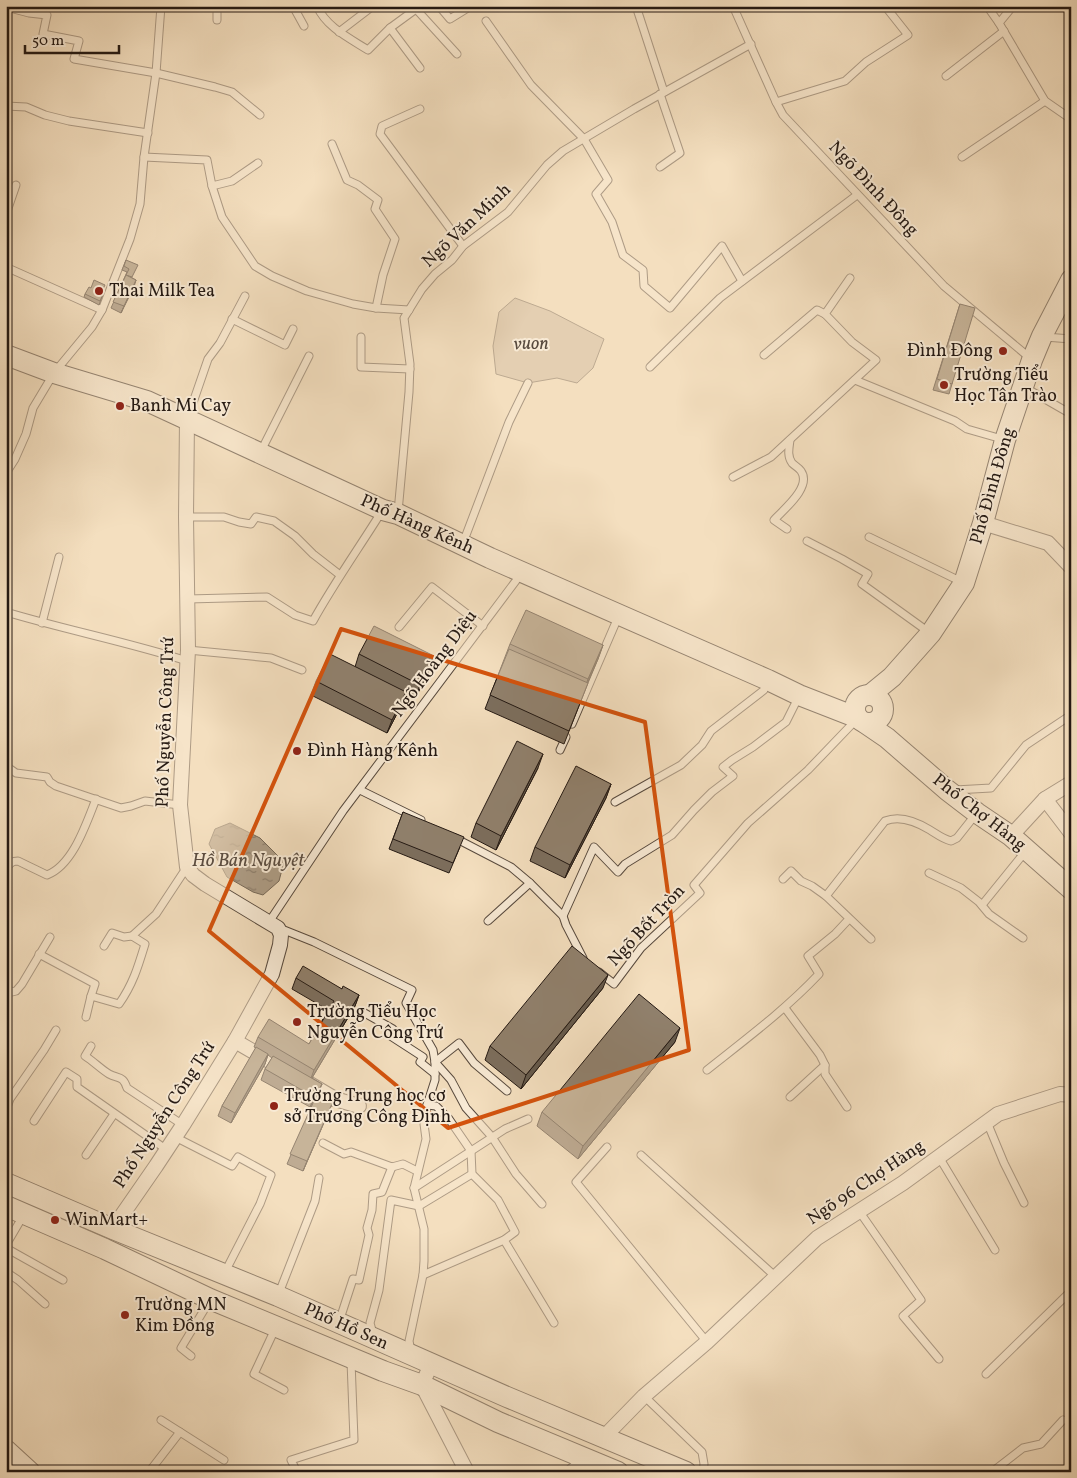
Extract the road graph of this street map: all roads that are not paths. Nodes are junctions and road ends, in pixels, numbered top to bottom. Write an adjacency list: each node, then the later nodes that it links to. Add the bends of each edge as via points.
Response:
1 (6, 6): 24 (lane, via 46,15 43,34 79,41 74,59)
2 (161, 6): 24 (lane)
3 (217, 6): 14 (lane)
4 (293, 6): 17 (lane)
5 (317, 6): 20 (lane, via 321,16)
6 (374, 6): 20 (lane)
7 (439, 6): 8 (lane, via 450,19)
8 (471, 6)
9 (636, 6): 26 (lane)
10 (733, 6): 21 (lane, Ngõ Đình Đông)
11 (885, 6): 28 (lane, via 908,35 866,62 845,81)
12 (986, 6): 16 (lane)
13 (1013, 6): 16 (lane)
14 (217, 20)
15 (486, 20): 34 (lane, via 531,86)
16 (999, 23): 19 (lane)
17 (304, 26)
18 (390, 28): 20 (lane, via 368,50); 22 (lane, via 416,9); 23 (lane)
19 (1004, 31): 25 (lane); 27 (lane)
20 (339, 32)
21 (750, 44): 26 (lane, Ngõ Văn Minh); 28 (lane, Ngõ Đình Đông)
22 (458, 54)
23 (420, 68)
24 (156, 73): 31 (lane, via 232,92); 33 (lane)
25 (946, 76)
26 (662, 93): 34 (lane, Ngõ Văn Minh); 39 (lane, via 680,153)
27 (1045, 101): 32 (lane); 37 (lane)
28 (776, 102): 42 (lane, Ngõ Đình Đông, via 783,115)
29 (6, 106): 33 (lane, via 26,107 68,121)
30 (420, 109): 44 (lane, via 382,126 380,134)
31 (260, 115)
32 (1071, 119)
33 (148, 133): 36 (lane)
34 (584, 139): 44 (lane, Ngõ Văn Minh, via 547,165 508,212); 48 (lane, via 608,180 596,194 612,222 624,255 643,270 644,286 670,308 722,246)
35 (332, 144): 50 (lane, via 347,180 378,200 374,209 395,239)
36 (144, 157): 41 (lane, via 207,160); 51 (lane, via 140,204 130,240)
37 (962, 157)
38 (258, 163): 41 (lane, via 232,180)
39 (660, 167)
40 (16, 185): 43 (lane)
41 (212, 186): 50 (lane, via 222,218 255,266 307,291)
42 (857, 195): 48 (lane); 62 (lane, Ngõ Đình Đông, via 944,286)
43 (6, 214)
44 (463, 246): 52 (lane, Ngõ Văn Minh, via 422,289)
45 (8, 268): 51 (lane)
46 (850, 278): 53 (lane)
47 (1071, 280): 56 (street, Phố Đình Đông)
48 (742, 281): 63 (lane, via 720,298)
49 (245, 296): 54 (lane)
50 (376, 308): 52 (lane)
51 (102, 310): 65 (lane)
52 (409, 310): 64 (lane, Ngõ Văn Minh, via 404,318)
53 (825, 314): 60 (lane, via 817,310); 66 (lane, via 852,342 876,360)
54 (232, 319): 55 (lane, via 285,345); 70 (lane, via 208,359)
55 (292, 330)
56 (1042, 336): 58 (lane); 62 (street, Phố Đình Đông)
57 (361, 337): 64 (lane, via 361,367)
58 (1071, 339)
59 (6, 355): 65 (street, Phố Hàng Kênh)
60 (764, 355)
61 (309, 356): 73 (lane)
62 (1032, 360): 68 (street, Phố Đình Đông)
63 (650, 368)
64 (410, 369): 76 (lane, Ngõ Văn Minh)
65 (54, 373): 70 (street, Phố Hàng Kênh, via 146,400); 74 (lane, via 32,408 26,434)
66 (855, 380): 71 (lane); 72 (lane, via 955,421 967,429)
67 (528, 383): 82 (lane, via 509,422)
68 (1023, 387): 69 (lane); 72 (street, Phố Đình Đông)
69 (1071, 414)
70 (187, 419): 73 (street, Phố Hàng Kênh); 77 (street, Phố Nguyễn Công Trứ)
71 (790, 440): 75 (lane, via 771,457); 79 (lane, via 789,457 801,470 804,486 774,520)
72 (1005, 440): 78 (street, Phố Đình Đông)
73 (260, 453): 76 (street, Phố Hàng Kênh)
74 (6, 473)
75 (733, 477)
76 (390, 512): 82 (street, Phố Hàng Kênh); 86 (lane)
77 (186, 516): 86 (lane, via 224,517 251,524 256,517 274,521); 88 (street, Phố Nguyễn Công Trứ)
78 (982, 523): 84 (street, via 1048,543); 87 (street, Phố Đình Đông)
79 (787, 529)
80 (870, 537): 87 (lane)
81 (807, 541): 94 (lane, via 868,574 862,584)
82 (462, 545): 85 (street, Phố Hàng Kênh)
83 (59, 557): 91 (lane)
84 (1071, 568)
85 (522, 572): 90 (street, Phố Hàng Kênh); 92 (lane, Ngõ Hoàng Diệu)
86 (340, 575): 88 (lane, via 313,621 295,615 267,597)
87 (964, 583): 94 (street, Phố Đình Đông)
88 (188, 599): 95 (street, Phố Nguyễn Công Trứ)
89 (6, 612): 91 (lane)
90 (620, 615): 97 (street, Phố Hàng Kênh); 101 (lane)
91 (42, 623): 95 (lane, via 160,652)
92 (483, 626): 93 (lane, via 432,587); 104 (lane, Ngõ Hoàng Diệu)
93 (399, 627)
94 (931, 633): 99 (street, Phố Đình Đông)
95 (187, 655): 96 (lane, via 271,658); 109 (street, Phố Nguyễn Công Trứ)
96 (302, 670)
97 (768, 680): 98 (street, Phố Hàng Kênh); 108 (lane, via 764,690 711,731 702,745 681,765)
98 (799, 695): 99 (street, Phố Hàng Kênh, via 823,705); 124 (lane, via 786,722 723,767 733,776 712,792 672,835 625,864 618,872 594,847)
99 (869, 710): 105 (street, Phố Chợ Hàng, via 887,738); 135 (lane, Ngõ Bốt Tròn, via 748,823 694,885 700,893 641,948 614,984)
100 (1071, 715): 105 (lane, via 1026,745 991,788)
101 (560, 750)
102 (6, 766): 107 (lane, via 16,773 46,778 56,786)
103 (1071, 783): 106 (street)
104 (360, 790): 111 (lane); 127 (lane, Ngõ Hoàng Diệu, via 334,826)
105 (947, 790): 110 (street, Phố Chợ Hàng)
106 (1045, 799): 112 (street); 114 (street)
107 (96, 800): 109 (lane, via 122,808 145,801); 117 (lane, via 77,844 66,861 52,873 47,875 18,861 10,863)
108 (615, 802)
109 (180, 804): 116 (street, Phố Nguyễn Công Trứ)
110 (977, 813): 114 (street, Phố Chợ Hàng); 122 (lane, via 951,841 900,818 885,821)
111 (432, 826)
112 (1071, 833)
113 (449, 835): 120 (lane, Ngõ Bốt Tròn, via 511,867)
114 (1010, 836): 115 (street, Phố Chợ Hàng)
115 (1027, 850): 121 (street, Phố Chợ Hàng); 123 (lane)
116 (188, 867): 127 (street, via 192,875 205,884); 128 (lane, via 156,914)
117 (6, 869)
118 (929, 873): 123 (lane, via 961,888)
119 (783, 879): 122 (lane, via 791,871)
120 (530, 883): 124 (lane, Ngõ Bốt Tròn); 126 (lane)
121 (1071, 889)
122 (826, 896): 125 (lane)
123 (982, 905): 130 (lane, via 989,914)
124 (563, 916): 134 (lane, Ngõ Bốt Tròn, via 582,957)
125 (849, 918): 131 (lane); 138 (lane, via 808,956 819,974)
126 (488, 921)
127 (274, 925): 142 (street, Phố Nguyễn Công Trứ, via 280,935 280,946 272,974); 144 (lane, via 412,990 406,1003 433,1050)
128 (132, 936): 132 (lane, via 124,937 112,932); 137 (lane, via 145,944 130,989 119,1004)
129 (50, 937): 133 (lane)
130 (1023, 938)
131 (871, 939)
132 (104, 946)
133 (39, 954): 136 (lane, via 16,991); 137 (lane, via 95,984)
134 (589, 963)
135 (595, 968)
136 (6, 988)
137 (91, 996): 140 (lane)
138 (785, 1008): 145 (lane); 146 (lane)
139 (361, 1012): 147 (lane, via 393,1029 389,1035 422,1057 420,1062)
140 (86, 1017)
141 (56, 1030): 151 (lane)
142 (235, 1041): 153 (street, via 335,1099); 160 (street, Phố Nguyễn Công Trứ)
143 (91, 1046): 160 (lane, via 86,1056 109,1074 120,1077 128,1088)
144 (435, 1062): 147 (lane); 148 (lane, via 460,1043 474,1063); 161 (lane, via 451,1080 466,1108)
145 (825, 1065): 150 (lane); 154 (lane, via 825,1074)
146 (708, 1070)
147 (435, 1074): 152 (lane)
148 (507, 1091)
149 (1071, 1095): 159 (street, Ngõ 96 Chợ Hàng, via 1060,1094 998,1114)
150 (790, 1097)
151 (8, 1098): 155 (lane)
152 (427, 1105): 165 (lane, via 436,1106 449,1119); 170 (lane, via 426,1139)
153 (359, 1106)
154 (847, 1107)
155 (6, 1110)
156 (114, 1114): 158 (lane, via 77,1087 77,1079 66,1072); 164 (lane); 166 (lane)
157 (528, 1118): 161 (lane)
158 (34, 1121)
159 (987, 1122): 168 (street, Ngõ 96 Chợ Hàng); 175 (lane)
160 (179, 1131): 164 (street, Phố Nguyễn Công Trứ); 186 (lane, via 232,1166 238,1158 271,1175 260,1204)
161 (492, 1137): 165 (lane); 176 (lane, via 516,1174)
162 (323, 1143): 169 (lane, via 344,1154 351,1152)
163 (607, 1147): 198 (lane, via 576,1182)
164 (167, 1150): 180 (street, Phố Nguyễn Công Trứ)
165 (471, 1152): 171 (lane); 174 (lane)
166 (86, 1155)
167 (641, 1156): 188 (lane)
168 (939, 1157): 179 (street, Ngõ 96 Chợ Hàng); 184 (lane)
169 (392, 1167): 170 (lane, via 403,1164); 194 (lane, via 382,1192 373,1194 359,1280 353,1279)
170 (417, 1171): 174 (lane)
171 (472, 1174): 177 (lane); 181 (lane, via 498,1200 515,1232)
172 (319, 1178): 191 (lane, via 314,1201)
173 (6, 1183): 180 (street, Phố Hồ Sen)
174 (414, 1188): 177 (lane)
175 (1024, 1203)
176 (542, 1204)
177 (419, 1206): 187 (lane, via 424,1229); 197 (lane, via 392,1200 379,1290 370,1323)
178 (15, 1210): 182 (lane); 192 (street, Phố Hồ Sen)
179 (859, 1211): 188 (street, Ngõ 96 Chợ Hàng, via 817,1238); 202 (lane, via 921,1300 903,1316)
180 (113, 1229): 186 (street, Phố Hồ Sen)
181 (504, 1240): 187 (lane); 195 (lane)
182 (6, 1245)
183 (6, 1248): 189 (lane)
184 (995, 1250)
185 (6, 1272): 193 (lane)
186 (224, 1274): 191 (street, Phố Hồ Sen)
187 (424, 1275): 200 (lane, via 409,1341)
188 (776, 1277): 198 (street, Ngõ 96 Chợ Hàng)
189 (63, 1280)
190 (1071, 1291): 204 (lane)
191 (278, 1296): 194 (street, Phố Hồ Sen)
192 (210, 1299): 196 (street, Phố Hồ Sen); 199 (lane, via 181,1348)
193 (45, 1304)
194 (339, 1322): 197 (street, Phố Hồ Sen)
195 (554, 1323)
196 (276, 1326): 201 (street, Phố Hồ Sen); 206 (lane, via 254,1374)
197 (375, 1340): 200 (street, Phố Hồ Sen)
198 (707, 1342): 207 (street)
199 (191, 1356)
200 (412, 1356): 203 (street, Phố Hồ Sen)
201 (350, 1358): 205 (street, Phố Hồ Sen); 217 (lane, via 354,1440 291,1460)
202 (939, 1359)
203 (431, 1364): 205 (street); 211 (street, Phố Hồ Sen)
204 (986, 1374)
205 (422, 1385): 213 (street, Phố Hồ Sen, via 498,1422); 218 (street)
206 (284, 1390)
207 (644, 1396): 211 (street); 222 (lane, via 702,1452)
208 (161, 1420): 210 (lane)
209 (1063, 1420): 223 (lane, via 1040,1444 1023,1448)
210 (180, 1432): 214 (lane); 216 (lane)
211 (603, 1438): 221 (street, Phố Hồ Sen)
212 (6, 1450): 215 (street)
213 (584, 1458): 219 (lane); 220 (street, Phố Hồ Sen)
214 (224, 1460)
215 (24, 1470)
216 (149, 1472)
217 (297, 1472)
218 (467, 1472)
219 (566, 1472)
220 (618, 1472)
221 (686, 1472)
222 (703, 1472)
223 (992, 1472)

